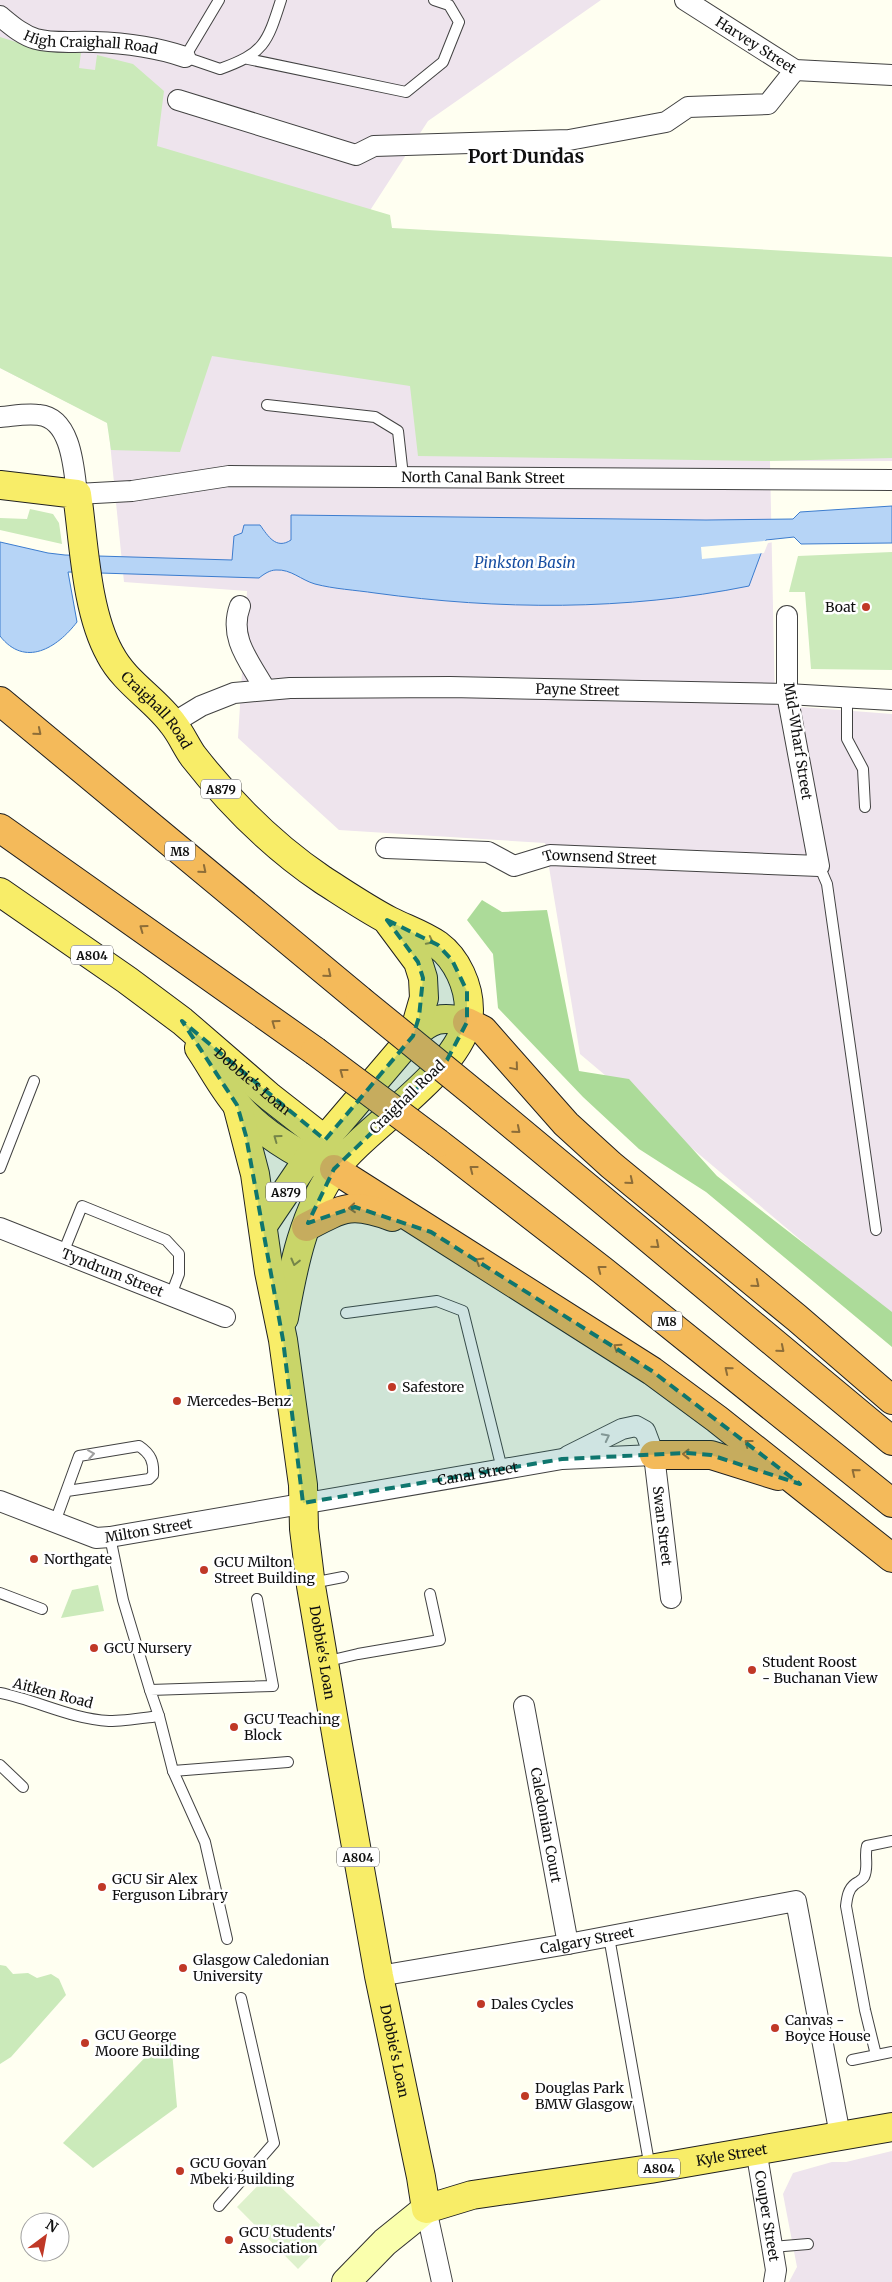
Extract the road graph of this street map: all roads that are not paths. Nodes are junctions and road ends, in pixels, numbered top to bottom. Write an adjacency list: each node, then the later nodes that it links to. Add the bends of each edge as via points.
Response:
1 (219, 0): 6 (lane)
2 (281, 0): 7 (lane, via 270,36)
3 (434, 0): 7 (lane, via 449,5 460,22 444,62 406,92)
4 (684, 0): 8 (street, Harvey Street)
5 (0, 16): 6 (street, High Craighall Road, via 36,39 142,46)
6 (186, 57): 7 (lane, via 220,70)
7 (248, 59)
8 (795, 70): 9 (street, Harvey Street); 10 (street, via 768,104 688,107 666,122 568,140 374,146 356,155)
9 (892, 76)
10 (178, 100)
11 (267, 405): 13 (lane, via 375,417 398,431)
12 (0, 417): 16 (street, via 38,414 54,422 68,440)
13 (403, 476): 14 (street, North Canal Bank Street); 16 (street, North Canal Bank Street, via 229,476 132,491)
14 (892, 480)
15 (0, 486): 16 (main road)
16 (77, 494): 24 (main road, Craighall Road / A879, via 103,641 117,666)
17 (240, 606): 19 (street, via 235,627 241,647)
18 (787, 616): 20 (street, Mid-Wharf Street)
19 (264, 689): 20 (street, Payne Street, via 450,687); 24 (street, Payne Street, via 220,698)
20 (787, 694): 21 (street, Payne Street); 28 (street, Mid-Wharf Street)
21 (846, 697): 22 (street, Payne Street); 25 (lane, via 847,739 863,769)
22 (892, 700)
23 (0, 701): 50 (highway, M8, one-way to 50, bridge)
24 (173, 723): 30 (main road, Craighall Road / A879, via 192,754 216,783 268,836 320,878)
25 (865, 807)
26 (1, 828): 58 (highway, M8, one-way to 26, bridge, via 438,1143 315,1051)
27 (386, 848): 28 (street, Townsend Street, via 488,852 514,866 550,855)
28 (818, 864): 42 (lane, via 827,884)
29 (0, 892): 31 (main road, Dobbie's Loan / A804)
30 (387, 920): 32 (main road, Craighall Road / A879, one-way to 32, via 438,945 452,960 467,991); 33 (main road, Craighall Road / A879, via 418,962 423,978 424,998)
31 (182, 1021): 35 (main road, Dobbie's Loan / A804); 36 (main road, Dobbie's Loan / A804, via 270,1097)
32 (475, 1026): 33 (main road, via 455,1019 431,1020); 37 (main road, Craighall Road / A879, via 462,1035 447,1060); 49 (highway, one-way to 49, via 566,1124 611,1165 798,1318)
33 (413, 1036): 36 (main road, Craighall Road / A879)
34 (34, 1081): 38 (lane)
35 (237, 1106): 36 (main road, Dobbie's Loan / A804, one-way to 35, via 273,1135); 39 (main road, Dobbie's Loan / A804)
36 (316, 1149): 37 (main road, Dobbie's Loan / A804); 39 (main road, A879)
37 (338, 1165): 40 (main road, Dobbie's Loan / A804, via 323,1188); 43 (highway)
38 (0, 1168)
39 (264, 1224): 48 (main road, Dobbie's Loan / A804, via 269,1272)
40 (306, 1226): 43 (highway, one-way to 40, via 368,1208 355,1207); 48 (main road, Dobbie's Loan / A804, one-way to 48, via 293,1268)
41 (0, 1228): 44 (street, Tyndrum Street)
42 (876, 1230)
43 (431, 1232): 54 (highway, one-way to 43, via 652,1371)
44 (63, 1252): 45 (street, Tyndrum Street); 45 (lane, via 82,1206 166,1240 178,1254 178,1274)
45 (171, 1295): 47 (street, Tyndrum Street)
46 (346, 1313): 53 (lane, via 438,1301 463,1311)
47 (224, 1316)
48 (282, 1331): 57 (main road, Dobbie's Loan / A804)
49 (892, 1400)
50 (892, 1441)
51 (654, 1455): 52 (street, Canal Street); 52 (street, Swan Street, one-way to 51, via 622,1429 636,1426 645,1431); 54 (highway, one-way to 51, via 711,1455); 66 (street, Swan Street)
52 (562, 1459): 53 (street, Canal Street)
53 (502, 1469): 57 (street, Canal Street)
54 (800, 1484): 61 (highway)
55 (67, 1491): 55 (lane, one-way to 55, via 79,1456 139,1446 151,1456 154,1466 153,1476 149,1479); 59 (lane)
56 (0, 1501): 59 (street, Milton Street)
57 (303, 1503): 60 (street, Milton Street); 63 (main road, Dobbie's Loan / A804)
58 (892, 1503)
59 (55, 1522): 60 (street, Milton Street, via 96,1538)
60 (110, 1537): 70 (lane, via 122,1600)
61 (892, 1558)
62 (343, 1577): 63 (lane)
63 (311, 1583): 69 (main road, Dobbie's Loan / A804)
64 (0, 1593): 68 (lane)
65 (430, 1594): 69 (lane, via 440,1640)
66 (671, 1598)
67 (257, 1599): 70 (lane, via 273,1686)
68 (42, 1609)
69 (323, 1662): 82 (main road, Dobbie's Loan / A804)
70 (150, 1690): 73 (lane)
71 (0, 1693): 73 (lane, Aitken Road, via 62,1712 108,1721)
72 (524, 1706): 81 (street, Caledonian Court)
73 (159, 1716): 76 (lane)
74 (288, 1762): 76 (lane)
75 (0, 1765): 77 (lane)
76 (173, 1771): 80 (lane, via 204,1842)
77 (23, 1787)
78 (892, 1841): 85 (lane, via 867,1846 864,1878 853,1886 846,1906)
79 (609, 1937): 81 (street, Calgary Street); 88 (street, Calgary Street, via 796,1901); 90 (lane)
80 (227, 1939)
81 (568, 1944): 82 (street, Calgary Street)
82 (379, 1976): 92 (main road, Dobbie's Loan / A804)
83 (241, 1998): 91 (lane, via 274,2143)
84 (892, 2052): 85 (lane)
85 (876, 2055): 86 (lane)
86 (852, 2060)
87 (892, 2127): 88 (main road, Kyle Street / A804)
88 (840, 2135): 89 (main road, Kyle Street / A804)
89 (756, 2149): 90 (main road, Kyle Street / A804); 94 (street, Couper Street)
90 (650, 2169): 92 (main road, Kyle Street / A804, via 472,2195)
91 (219, 2206)
92 (426, 2209): 95 (street, via 385,2242); 96 (street)
93 (808, 2244): 94 (lane)
94 (772, 2247): 97 (street, Couper Street, via 776,2270)
95 (346, 2282)
96 (442, 2282)
97 (774, 2282)

